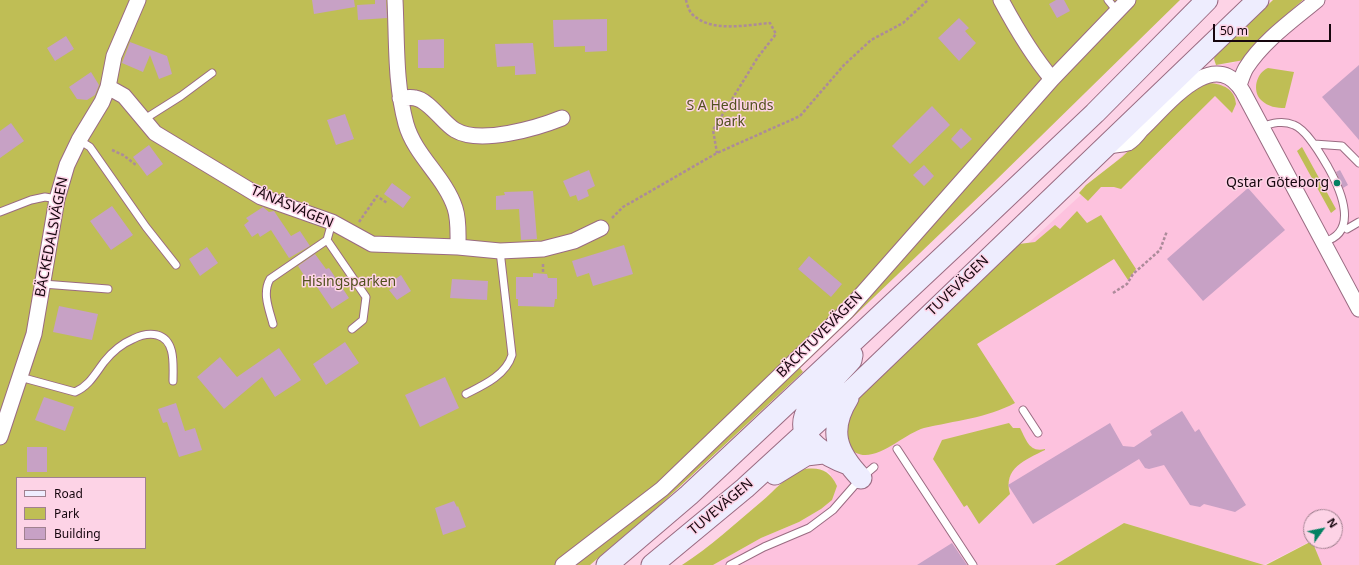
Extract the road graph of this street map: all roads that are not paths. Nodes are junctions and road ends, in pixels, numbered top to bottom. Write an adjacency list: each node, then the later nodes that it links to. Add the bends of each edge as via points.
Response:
1 (138, 0): 12 (street, BÄCKEDALSVÄGEN, via 114,56)
2 (395, 0): 13 (street)
3 (1001, 0): 10 (street, via 1019,34)
4 (1128, 0): 8 (street, BÄCKTUVEVÄGEN)
5 (1207, 0): 37 (main road, TUVEVÄGEN, via 1095,113)
6 (1258, 0): 19 (main road, TUVEVÄGEN)
7 (1317, 0): 11 (street, via 1262,49 1245,68)
8 (1112, 5): 10 (street, BÄCKTUVEVÄGEN)
9 (212, 73): 15 (lane)
10 (1052, 79): 50 (street, BÄCKTUVEVÄGEN, via 847,312 662,489)
11 (1239, 86): 16 (street); 19 (street, via 1228,76 1213,73 1203,76 1195,80 1128,143)
12 (108, 87): 15 (street, TÅNÅSVÄGEN, via 124,96); 17 (street, BÄCKEDALSVÄGEN)
13 (400, 98): 14 (street, via 417,98 457,131 478,136 531,128); 29 (street, via 406,125 415,144 449,193 456,209)
14 (562, 118)
15 (143, 120): 23 (street, TÅNÅSVÄGEN, via 155,133 261,197)
16 (1261, 127): 18 (lane, via 1274,122 1295,125); 28 (street)
17 (79, 140): 21 (street, BÄCKEDALSVÄGEN, via 67,165); 31 (lane, via 90,147)
18 (1314, 144): 20 (lane, via 1342,146); 26 (lane, via 1346,198 1349,213)
19 (1106, 146): 40 (main road, TUVEVÄGEN)
20 (1359, 163)
21 (57, 199): 22 (lane, via 31,200); 32 (street, BÄCKEDALSVÄGEN)
22 (0, 212)
23 (332, 222): 27 (lane); 29 (street, TÅNÅSVÄGEN, via 372,244)
24 (1359, 222): 26 (lane)
25 (601, 228): 30 (street, TÅNÅSVÄGEN, via 558,246)
26 (1347, 229): 28 (lane, via 1336,240)
27 (327, 240): 35 (lane, via 270,279 266,286 266,296); 36 (lane, via 366,297 363,320)
28 (1323, 242): 34 (street)
29 (458, 247): 30 (street, TÅNÅSVÄGEN)
30 (500, 251): 41 (lane, via 512,355 509,364 489,382)
31 (176, 265)
32 (43, 284): 33 (lane); 38 (street, BÄCKEDALSVÄGEN, via 34,334)
33 (108, 289)
34 (1359, 309)
35 (273, 324)
36 (352, 329)
37 (856, 339): 43 (main road, via 852,360 808,410 804,425); 51 (main road, TUVEVÄGEN, via 689,495)
38 (20, 377): 39 (lane, via 75,392 83,389 92,380 113,351 132,339 150,334 160,336 172,351); 45 (street, BÄCKEDALSVÄGEN)
39 (173, 381)
40 (853, 389): 43 (main road, TUVEVÄGEN); 48 (main road, via 837,419 837,441)
41 (466, 394)
42 (1023, 410): 44 (lane)
43 (806, 432): 47 (main road); 49 (main road, TUVEVÄGEN, via 745,488)
44 (1038, 433)
45 (0, 437)
46 (897, 449): 53 (lane)
47 (823, 453): 48 (main road); 49 (main road, via 806,455 792,462 689,545)
48 (861, 470): 52 (lane, via 833,510 809,528)
49 (653, 564)
50 (563, 565)
51 (607, 565)
52 (730, 565)
53 (973, 565)

